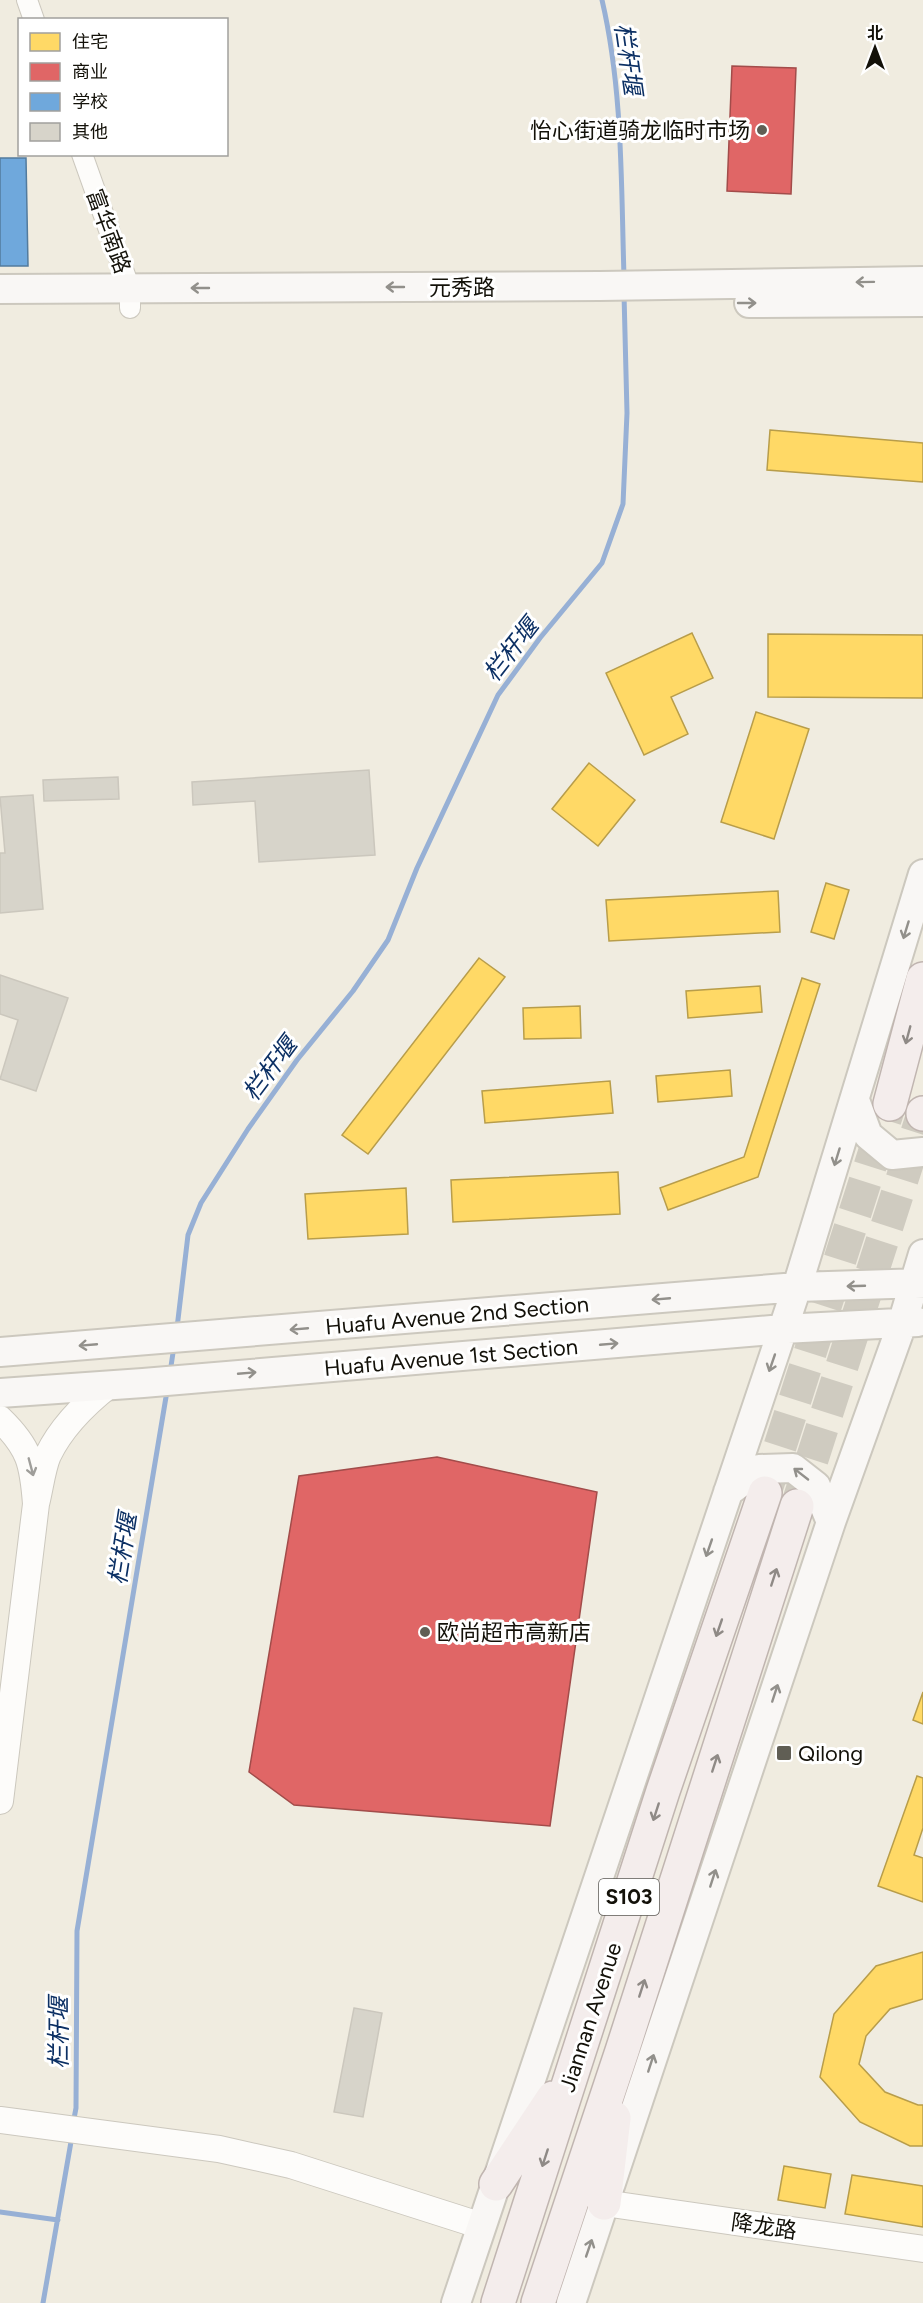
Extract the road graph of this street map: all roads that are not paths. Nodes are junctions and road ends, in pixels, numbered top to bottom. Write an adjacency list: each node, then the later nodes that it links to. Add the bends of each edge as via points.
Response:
1 (27, 0): 2 (street)
2 (33, 18)
3 (83, 156): 7 (street, 富华南路)
4 (923, 281): 6 (main road, 元秀路, one-way to 6)
5 (0, 289): 7 (main road, 元秀路)
6 (647, 294): 7 (main road, 元秀路); 8 (main road, 元秀路, one-way to 8)
7 (130, 298): 9 (main road, 元秀路)
8 (923, 302)
9 (0, 309)
10 (923, 874): 12 (main road, one-way to 12)
11 (923, 979): 13 (highway, one-way to 13)
12 (855, 1100): 14 (main road, via 868,1135 892,1155); 17 (main road, one-way to 17)
13 (890, 1104)
14 (923, 1152)
15 (923, 1254): 16 (main road)
16 (919, 1284): 17 (main road, Huafu Avenue 2nd Section, one-way to 17); 18 (main road)
17 (797, 1287): 19 (main road); 20 (main road, Huafu Avenue 2nd Section, one-way to 20)
18 (913, 1322): 19 (main road, Huafu Avenue 1st Section); 28 (main road)
19 (783, 1329): 21 (main road, Huafu Avenue 1st Section, one-way to 19); 24 (main road, one-way to 24)
20 (0, 1352)
21 (109, 1385): 22 (main road, Huafu Avenue 1st Section); 26 (street, via 65,1428 48,1455)
22 (0, 1393)
23 (0, 1419): 26 (street, one-way to 26, via 27,1452 34,1473)
24 (728, 1492): 28 (main road, one-way to 24, via 816,1486 793,1468 759,1469); 33 (main road, one-way to 33)
25 (765, 1493): 31 (highway, Jiannan Avenue / S103, one-way to 31)
26 (36, 1504): 29 (street)
27 (797, 1506): 30 (highway, Jiannan Avenue / S103, one-way to 27)
28 (831, 1522): 34 (main road, one-way to 28)
29 (0, 1801)
30 (622, 2051): 34 (highway); 39 (highway, Jiannan Avenue / S103)
31 (574, 2066): 33 (highway); 38 (highway, Jiannan Avenue / S103, one-way to 38)
32 (0, 2120): 35 (street, via 219,2149 291,2165)
33 (496, 2184): 35 (main road)
34 (604, 2203): 36 (street, 降龙路); 40 (main road, one-way to 34)
35 (482, 2226): 37 (main road)
36 (923, 2249)
37 (456, 2303)
38 (498, 2303)
39 (538, 2303)
40 (571, 2303)

